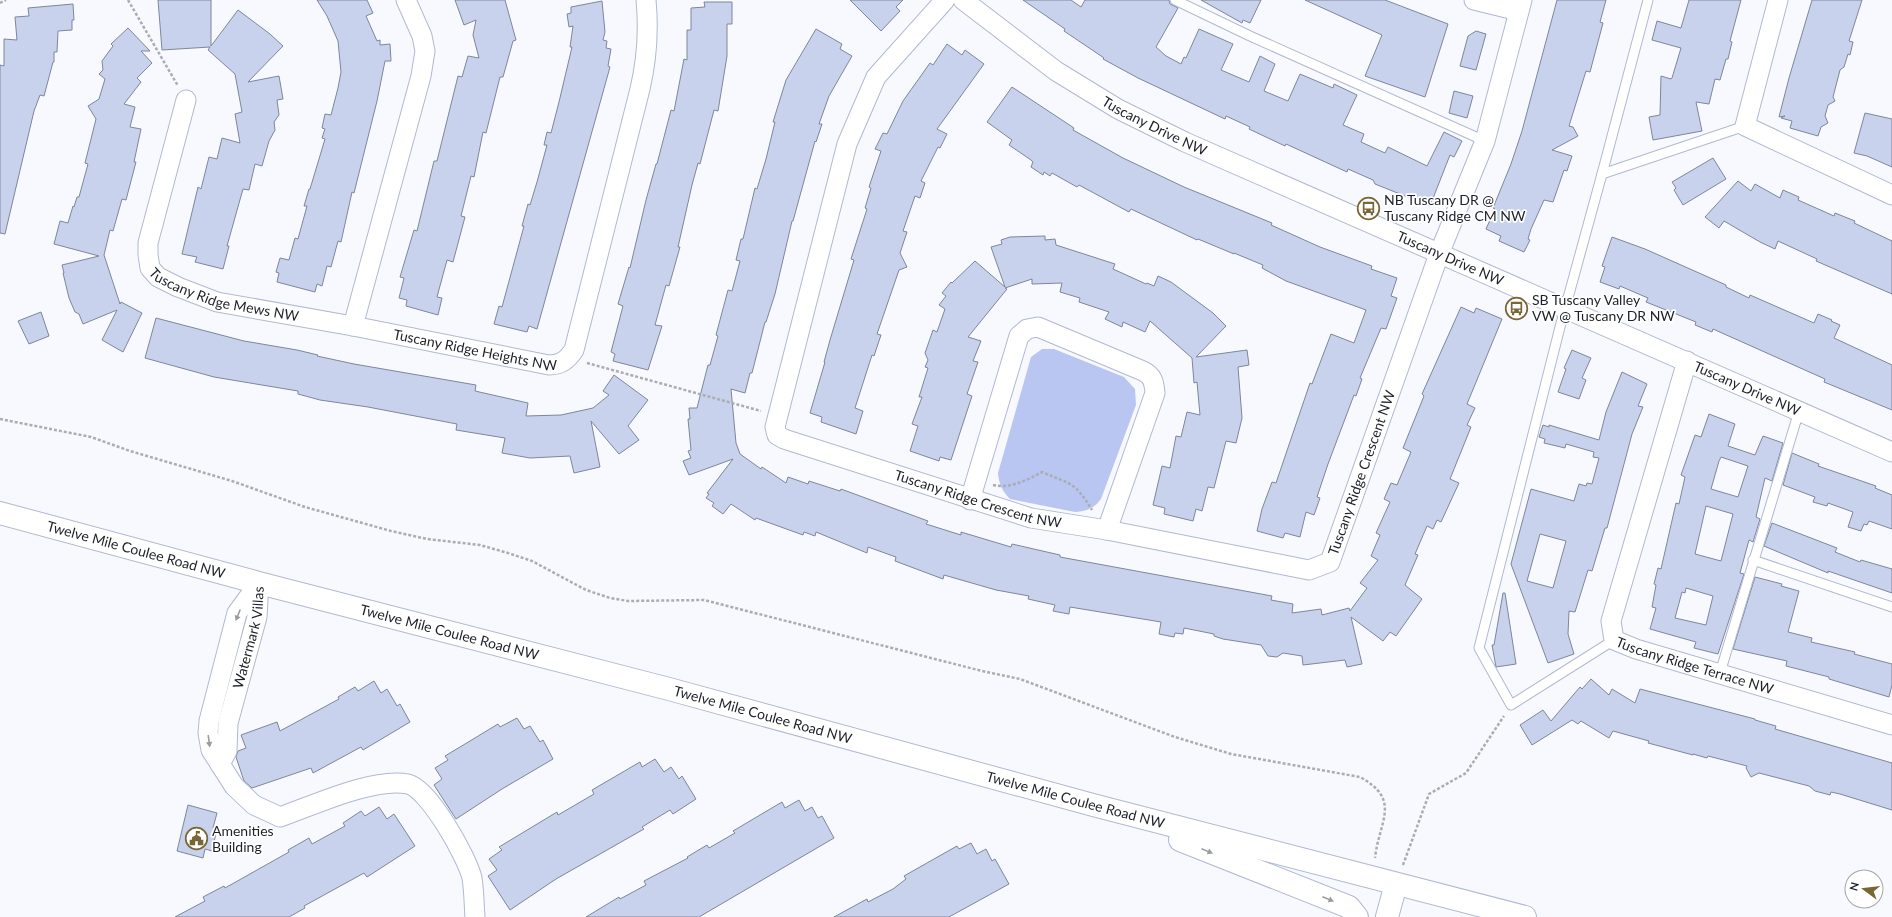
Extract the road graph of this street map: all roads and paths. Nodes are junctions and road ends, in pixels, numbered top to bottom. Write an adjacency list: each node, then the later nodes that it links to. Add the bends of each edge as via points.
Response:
1 (6, 0): 11 (path)
2 (128, 0): 13 (path)
3 (406, 0): 20 (street, via 422,36 425,51 421,76)
4 (646, 0): 21 (street, Tuscany Ridge Heights NW, via 648,28 642,82 574,350)
5 (944, 0): 24 (street, Tuscany Ridge Crescent NW, via 876,77 847,144)
6 (963, 0): 18 (street, Tuscany Drive NW, via 1056,70 1118,109)
7 (1175, 0): 15 (lane)
8 (1474, 0): 12 (street)
9 (1648, 0): 16 (lane)
10 (1778, 0): 14 (street)
11 (0, 3)
12 (1521, 6): 15 (street, Tuscany Ridge Crescent NW)
13 (186, 100): 20 (street, Tuscany Ridge Mews NW, via 148,243 150,268 165,281 217,302)
14 (1745, 126): 16 (lane); 17 (street)
15 (1485, 141): 18 (street, Tuscany Ridge Crescent NW)
16 (1602, 174): 19 (lane)
17 (1892, 195)
18 (1439, 254): 19 (street, Tuscany Drive NW); 30 (street, Tuscany Ridge Crescent NW, via 1330,562 1309,570)
19 (1565, 310): 22 (street, Tuscany Drive NW); 36 (lane, via 1479,648)
20 (353, 326): 21 (street, Tuscany Ridge Heights NW, via 549,365 556,365)
21 (569, 357): 24 (path)
22 (1687, 361): 23 (street, Tuscany Drive NW); 34 (street, Tuscany Ridge Terrace NW, via 1611,620)
23 (1798, 411): 26 (street, Tuscany Drive NW); 31 (lane)
24 (778, 416): 28 (street, Tuscany Ridge Crescent NW, via 775,427 777,435 784,439)
25 (0, 419): 39 (path, via 91,437 144,456 232,481 305,507 384,529 480,545 508,553 532,562 586,590 610,598 628,601 704,600 1020,679 1174,737 1231,754 1360,777 1378,788 1385,806)
26 (1892, 452)
27 (976, 480): 28 (street); 30 (path, via 1001,487 1024,481 1042,472 1073,484 1092,511); 30 (street, via 1019,336 1027,329 1038,327 1143,371 1150,375 1154,382 1155,393)
28 (970, 500): 30 (street, Tuscany Ridge Crescent NW, via 1031,518)
29 (0, 513): 32 (street, Twelve Mile Coulee Road NW)
30 (1110, 523)
31 (1753, 560): 33 (lane); 35 (lane)
32 (259, 583): 38 (street, Twelve Mile Coulee Road NW, via 669,689); 41 (street, Watermark Villas, via 257,618 228,723 227,751 220,764 234,786 254,805 280,817 366,787 410,784 424,795 442,818 461,853 472,877)
33 (1892, 608)
34 (1614, 640): 35 (street, Tuscany Ridge Terrace NW, via 1636,650); 36 (lane)
35 (1720, 673): 37 (street, Tuscany Ridge Terrace NW)
36 (1511, 705): 40 (path, via 1466,773 1428,794)
37 (1892, 725)
38 (1093, 805): 39 (street, Twelve Mile Coulee Road NW); 42 (street, one-way to 42, via 1348,907)
39 (1374, 878): 40 (street, Twelve Mile Coulee Road NW)
40 (1396, 884): 43 (street); 44 (street, Twelve Mile Coulee Road NW)
41 (475, 917)
42 (1357, 917)
43 (1387, 917)
44 (1525, 917)

